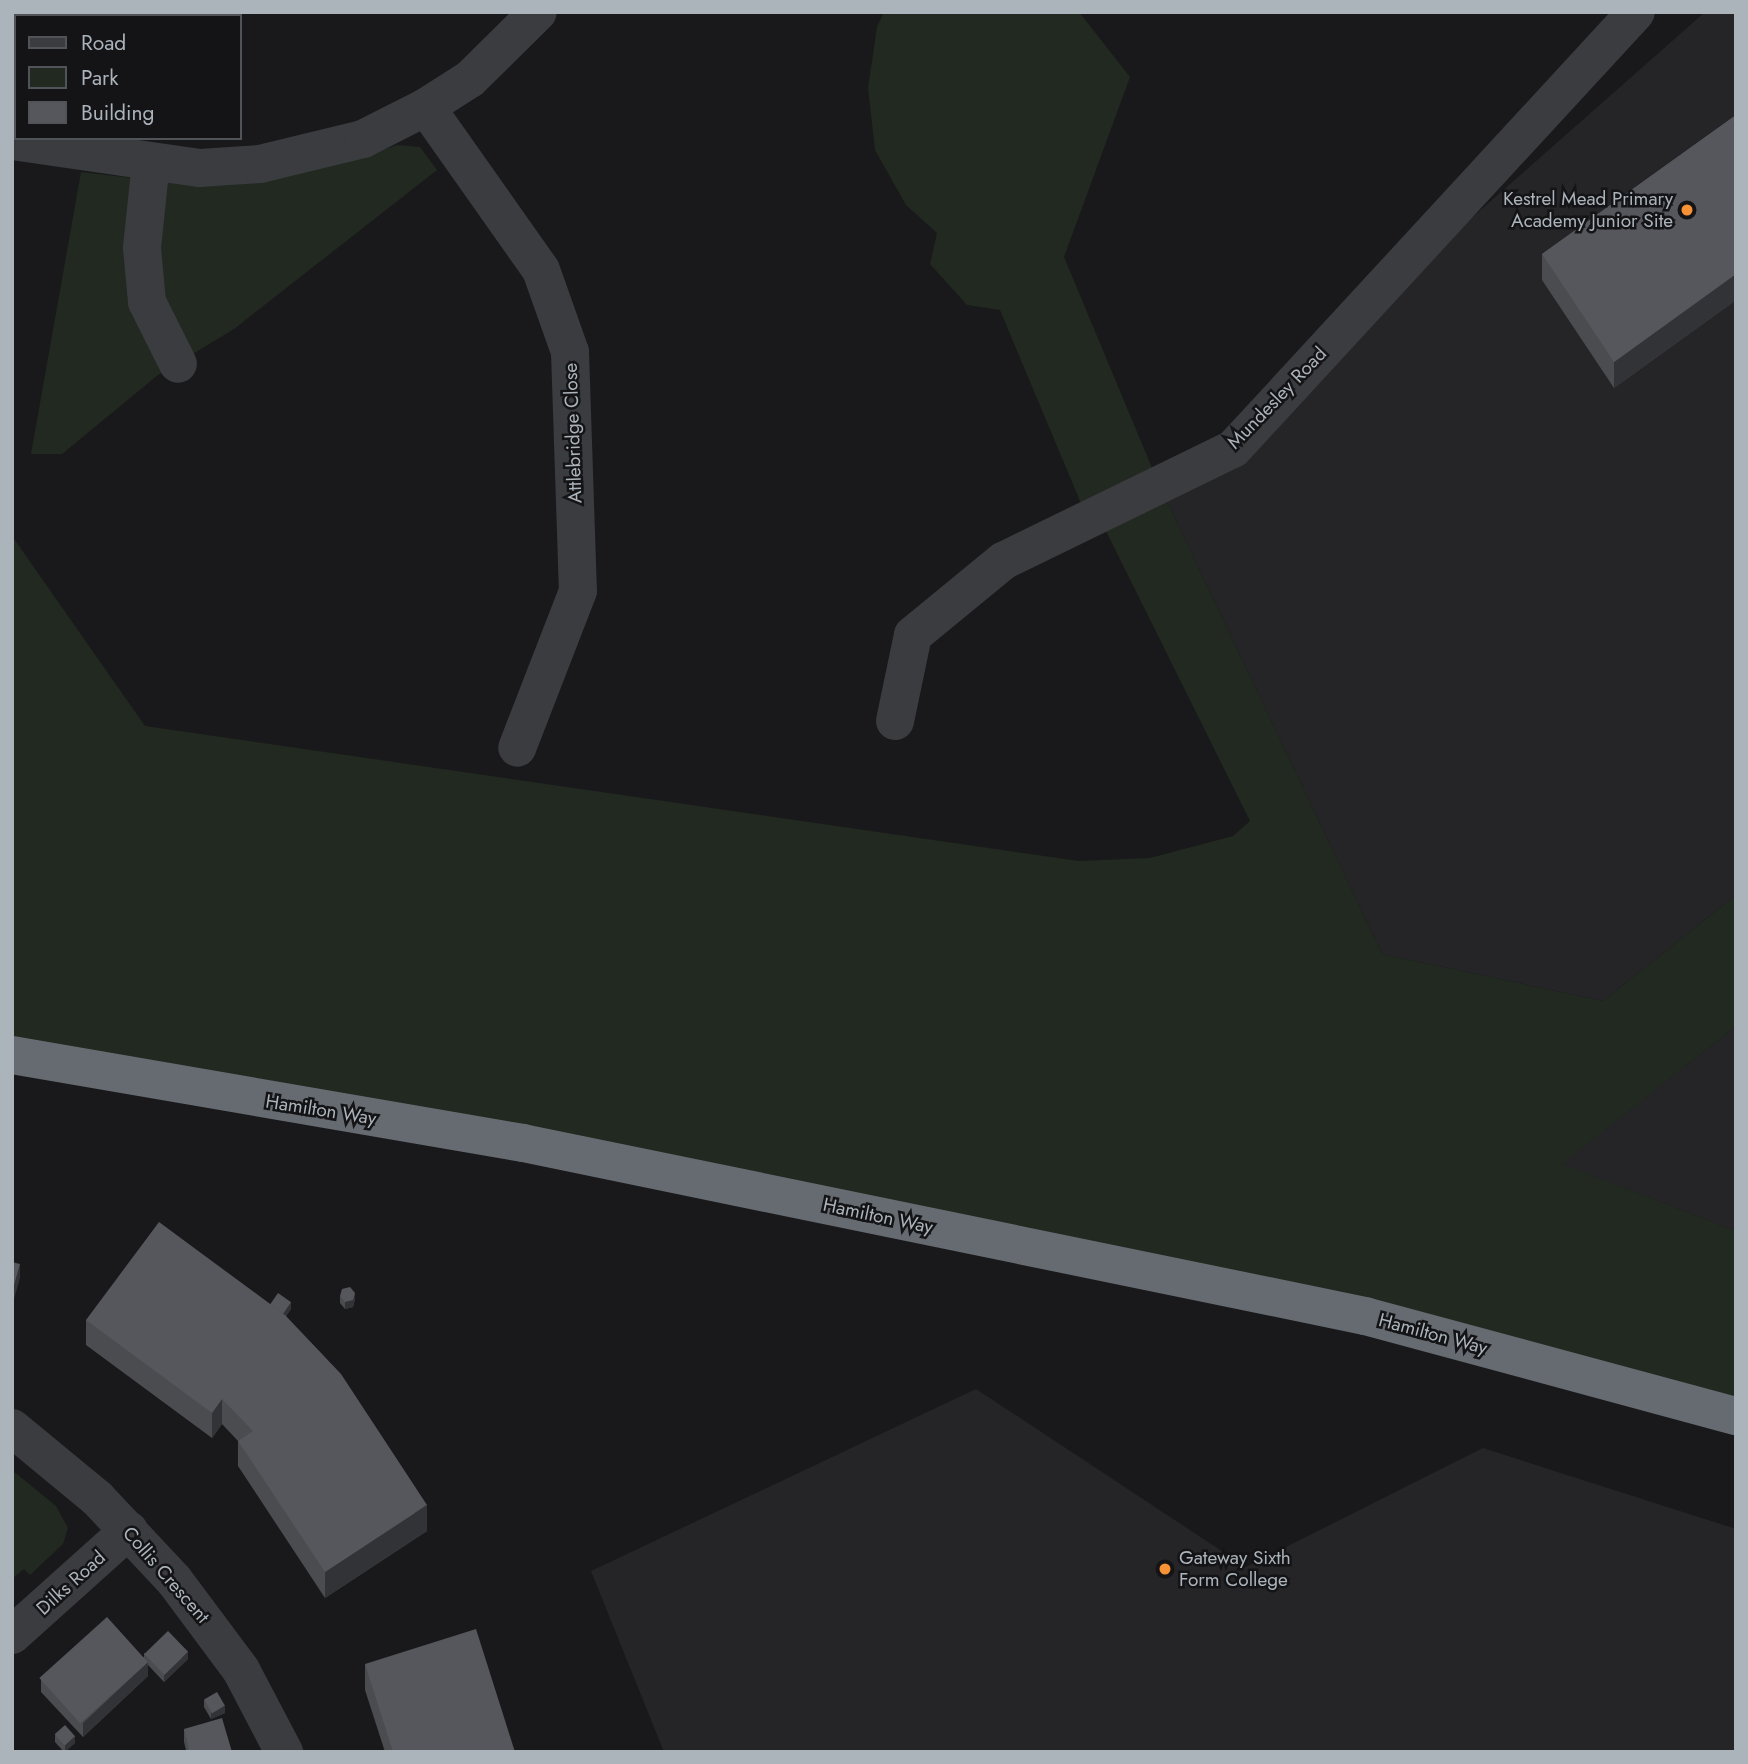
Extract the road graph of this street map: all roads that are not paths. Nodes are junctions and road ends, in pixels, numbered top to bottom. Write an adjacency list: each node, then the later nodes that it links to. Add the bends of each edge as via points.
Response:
1 (538, 12): 3 (street, via 470,79)
2 (1636, 12): 7 (street, Mundesley Road, via 1233,449 1003,561 913,635)
3 (425, 107): 5 (street, via 363,139 260,164 200,168); 8 (street, Attlebridge Close, via 541,270 570,352 578,591)
4 (16, 140): 5 (street)
5 (151, 162): 6 (street, via 142,247 147,302)
6 (178, 364)
7 (895, 721)
8 (517, 748)
9 (12, 1055): 10 (highway, Hamilton Way, via 523,1143 1365,1316)
10 (1736, 1416)
11 (12, 1428): 12 (street, Collis Crescent)
12 (129, 1530): 13 (street, Dilks Road); 14 (street, Collis Crescent, via 216,1632 257,1696)
13 (12, 1635)
14 (284, 1752)

